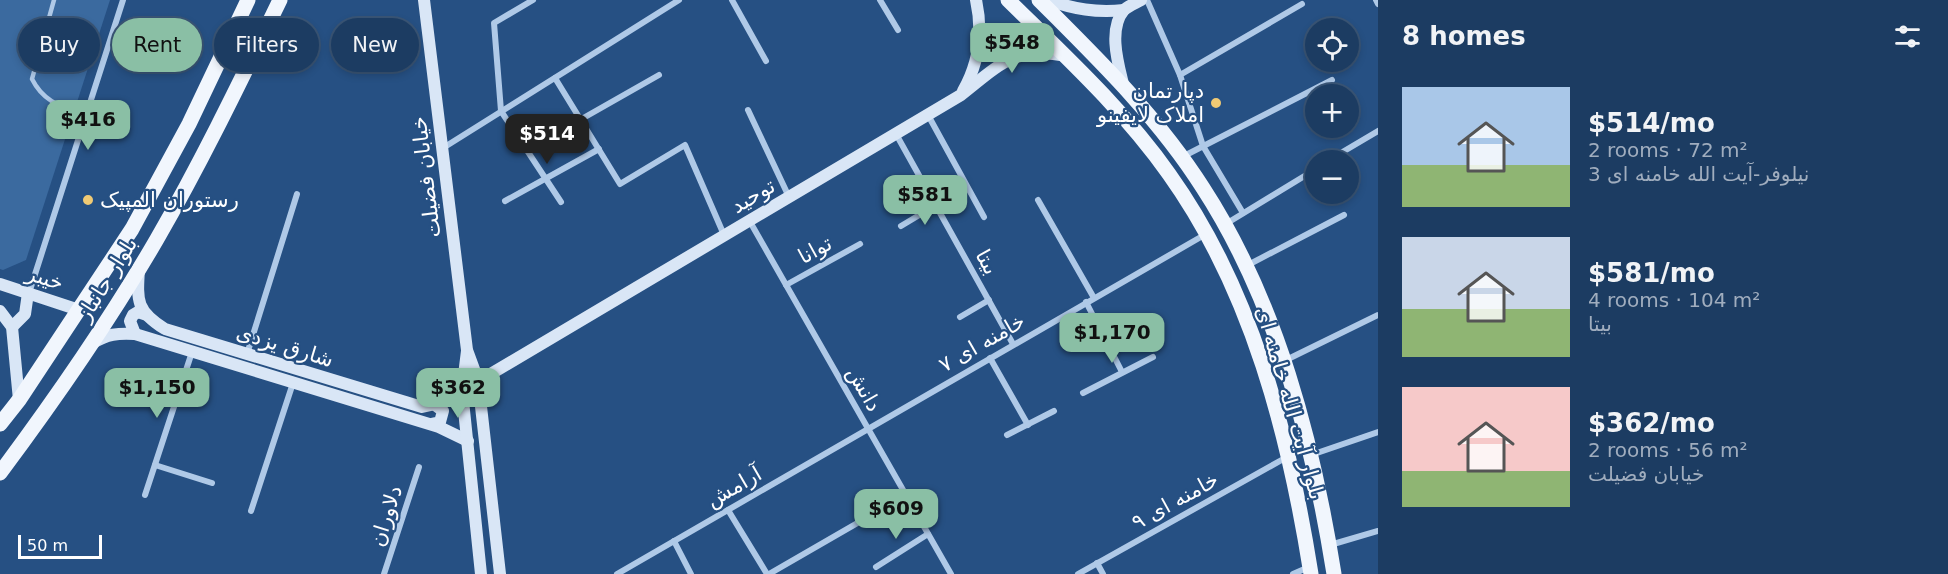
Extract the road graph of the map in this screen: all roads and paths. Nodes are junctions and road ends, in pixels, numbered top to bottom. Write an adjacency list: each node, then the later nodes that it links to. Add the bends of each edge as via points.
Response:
1 (54, 0): 32 (lane, via 32,79 51,103)
2 (123, 0): 32 (street)
3 (248, 0): 67 (main road, بلوار جانباز, via 189,124 132,229)
4 (280, 0): 60 (main road, بلوار جانباز, via 215,132)
5 (424, 0): 37 (street, خیابان فضیلت)
6 (533, 0): 30 (street, via 494,23)
7 (679, 0): 25 (street)
8 (732, 0): 22 (street)
9 (880, 0): 20 (street)
10 (976, 0): 28 (street, via 980,18 976,63)
11 (1008, 0): 21 (main road, بلوار آیت الله خامنه ای)
12 (1039, 0): 27 (main road, بلوار آیت الله خامنه ای)
13 (1048, 0): 19 (street, via 1099,12)
14 (1140, 0): 19 (street)
15 (1147, 0): 24 (street)
16 (1376, 0): 18 (street)
17 (1302, 4): 24 (street)
18 (1378, 4)
19 (1124, 10): 27 (street, via 1115,50)
20 (898, 30)
21 (1066, 56): 28 (street, توحید, via 1031,52 1012,56); 56 (main road, بلوار آیت الله خامنه ای, via 1141,138)
22 (766, 61)
23 (659, 75): 33 (street)
24 (1180, 75): 36 (street)
25 (555, 78): 30 (street); 33 (street)
26 (1332, 80): 36 (street)
27 (1123, 84): 41 (main road, بلوار آیت الله خامنه ای)
28 (961, 95): 31 (street, توحید)
29 (748, 110): 45 (street)
30 (501, 111): 37 (street); 39 (street)
31 (928, 115): 35 (street, توحید); 52 (street)
32 (87, 116): 63 (street)
33 (580, 118): 38 (street); 39 (street)
34 (1378, 131): 40 (street)
35 (896, 134): 45 (street, توحید); 49 (street, بیتا)
36 (1203, 146): 41 (street); 50 (street)
37 (442, 148): 76 (street, خیابان فضیلت)
38 (599, 149): 43 (street); 57 (street, via 620,184 685,145)
39 (526, 150): 43 (street)
40 (1346, 150)
41 (1181, 157): 54 (main road, بلوار آیت الله خامنه ای)
42 (1305, 176): 50 (street)
43 (546, 179): 47 (street); 48 (street)
44 (297, 194): 78 (street)
45 (789, 197): 53 (street, توحید)
46 (1038, 200): 64 (street)
47 (505, 201)
48 (561, 202)
49 (936, 205): 55 (street); 65 (street, بیتا)
50 (1243, 213): 54 (street)
51 (1344, 215): 59 (street)
52 (984, 217)
53 (749, 220): 57 (street, توحید); 62 (street, دانش)
54 (1224, 225): 59 (main road, بلوار آیت الله خامنه ای)
55 (902, 226)
56 (1208, 234): 64 (street, خامنه ای ۷); 98 (main road, بلوار آیت الله خامنه ای, via 1252,333)
57 (724, 235): 84 (street, توحید)
58 (860, 244): 62 (street, توانا)
59 (1245, 266): 81 (main road, بلوار آیت الله خامنه ای)
60 (139, 268): 69 (street, via 138,301); 74 (main road, بلوار جانباز)
61 (0, 284): 63 (street, خیبر)
62 (786, 285): 93 (street, دانش)
63 (28, 293): 67 (street, خیبر); 72 (street, via 26,314)
64 (1094, 298): 66 (street, خامنه ای ۷)
65 (989, 300): 71 (street); 75 (street, بیتا)
66 (1086, 302): 75 (street, خامنه ای ۷); 82 (street)
67 (79, 310): 87 (main road, بلوار جانباز)
68 (0, 311): 72 (street)
69 (147, 315): 73 (street, via 133,315 130,321); 78 (street, شارق یزدی, via 165,329)
70 (1378, 315): 81 (street)
71 (960, 317)
72 (12, 327): 87 (street)
73 (135, 334): 74 (street, via 105,336); 77 (street)
74 (92, 343): 101 (main road, بلوار جانباز)
75 (1013, 344): 80 (street, خامنه ای ۷)
76 (467, 350): 84 (street, خیابان فضیلت); 85 (street, خیابان فضیلت)
77 (192, 351): 83 (street); 99 (street)
78 (247, 355): 83 (street, شارق یزدی)
79 (1153, 357): 82 (street)
80 (990, 358): 92 (street); 93 (street, خامنه ای ۷)
81 (1283, 362): 97 (main road, بلوار آیت الله خامنه ای)
82 (1122, 372): 86 (street)
83 (295, 376): 88 (street, شارق یزدی, via 422,407); 91 (street); 106 (street)
84 (478, 380): 85 (street, توحید); 116 (street, خیابان فضیلت)
85 (462, 391): 88 (street); 96 (street, خیابان فضیلت)
86 (1083, 393)
87 (19, 400): 90 (main road, بلوار جانباز)
88 (435, 405): 91 (street, via 443,417)
89 (1053, 411): 92 (street)
90 (0, 424)
91 (431, 424): 96 (street)
92 (1028, 424): 95 (street)
93 (868, 429): 104 (street, دانش); 105 (street, آرامش)
94 (1378, 432): 97 (street)
95 (1007, 435)
96 (468, 441): 115 (street, خیابان فضیلت)
97 (1311, 455): 110 (main road, بلوار آیت الله خامنه ای)
98 (1288, 457): 111 (street, خامنه ای ۹); 113 (main road, بلوار آیت الله خامنه ای)
99 (155, 465): 102 (street); 103 (street)
100 (419, 468): 114 (street, دلاوران)
101 (0, 473)
102 (212, 483)
103 (145, 495)
104 (906, 495): 108 (street, دانش); 119 (street)
105 (728, 510): 109 (street, آرامش); 119 (street)
106 (251, 511)
107 (1378, 531): 110 (street)
108 (928, 534): 112 (street); 120 (street, دانش)
109 (674, 541): 117 (street, آرامش); 118 (street)
110 (1330, 545): 124 (main road, بلوار آیت الله خامنه ای)
111 (1097, 563): 121 (street, خامنه ای ۹); 122 (street)
112 (876, 567)
113 (1310, 570): 123 (street)
114 (384, 574)
115 (481, 574)
116 (500, 574)
117 (617, 574)
118 (691, 574)
119 (768, 574)
120 (951, 574)
121 (1078, 574)
122 (1104, 574)
123 (1293, 574)
124 (1334, 574)

